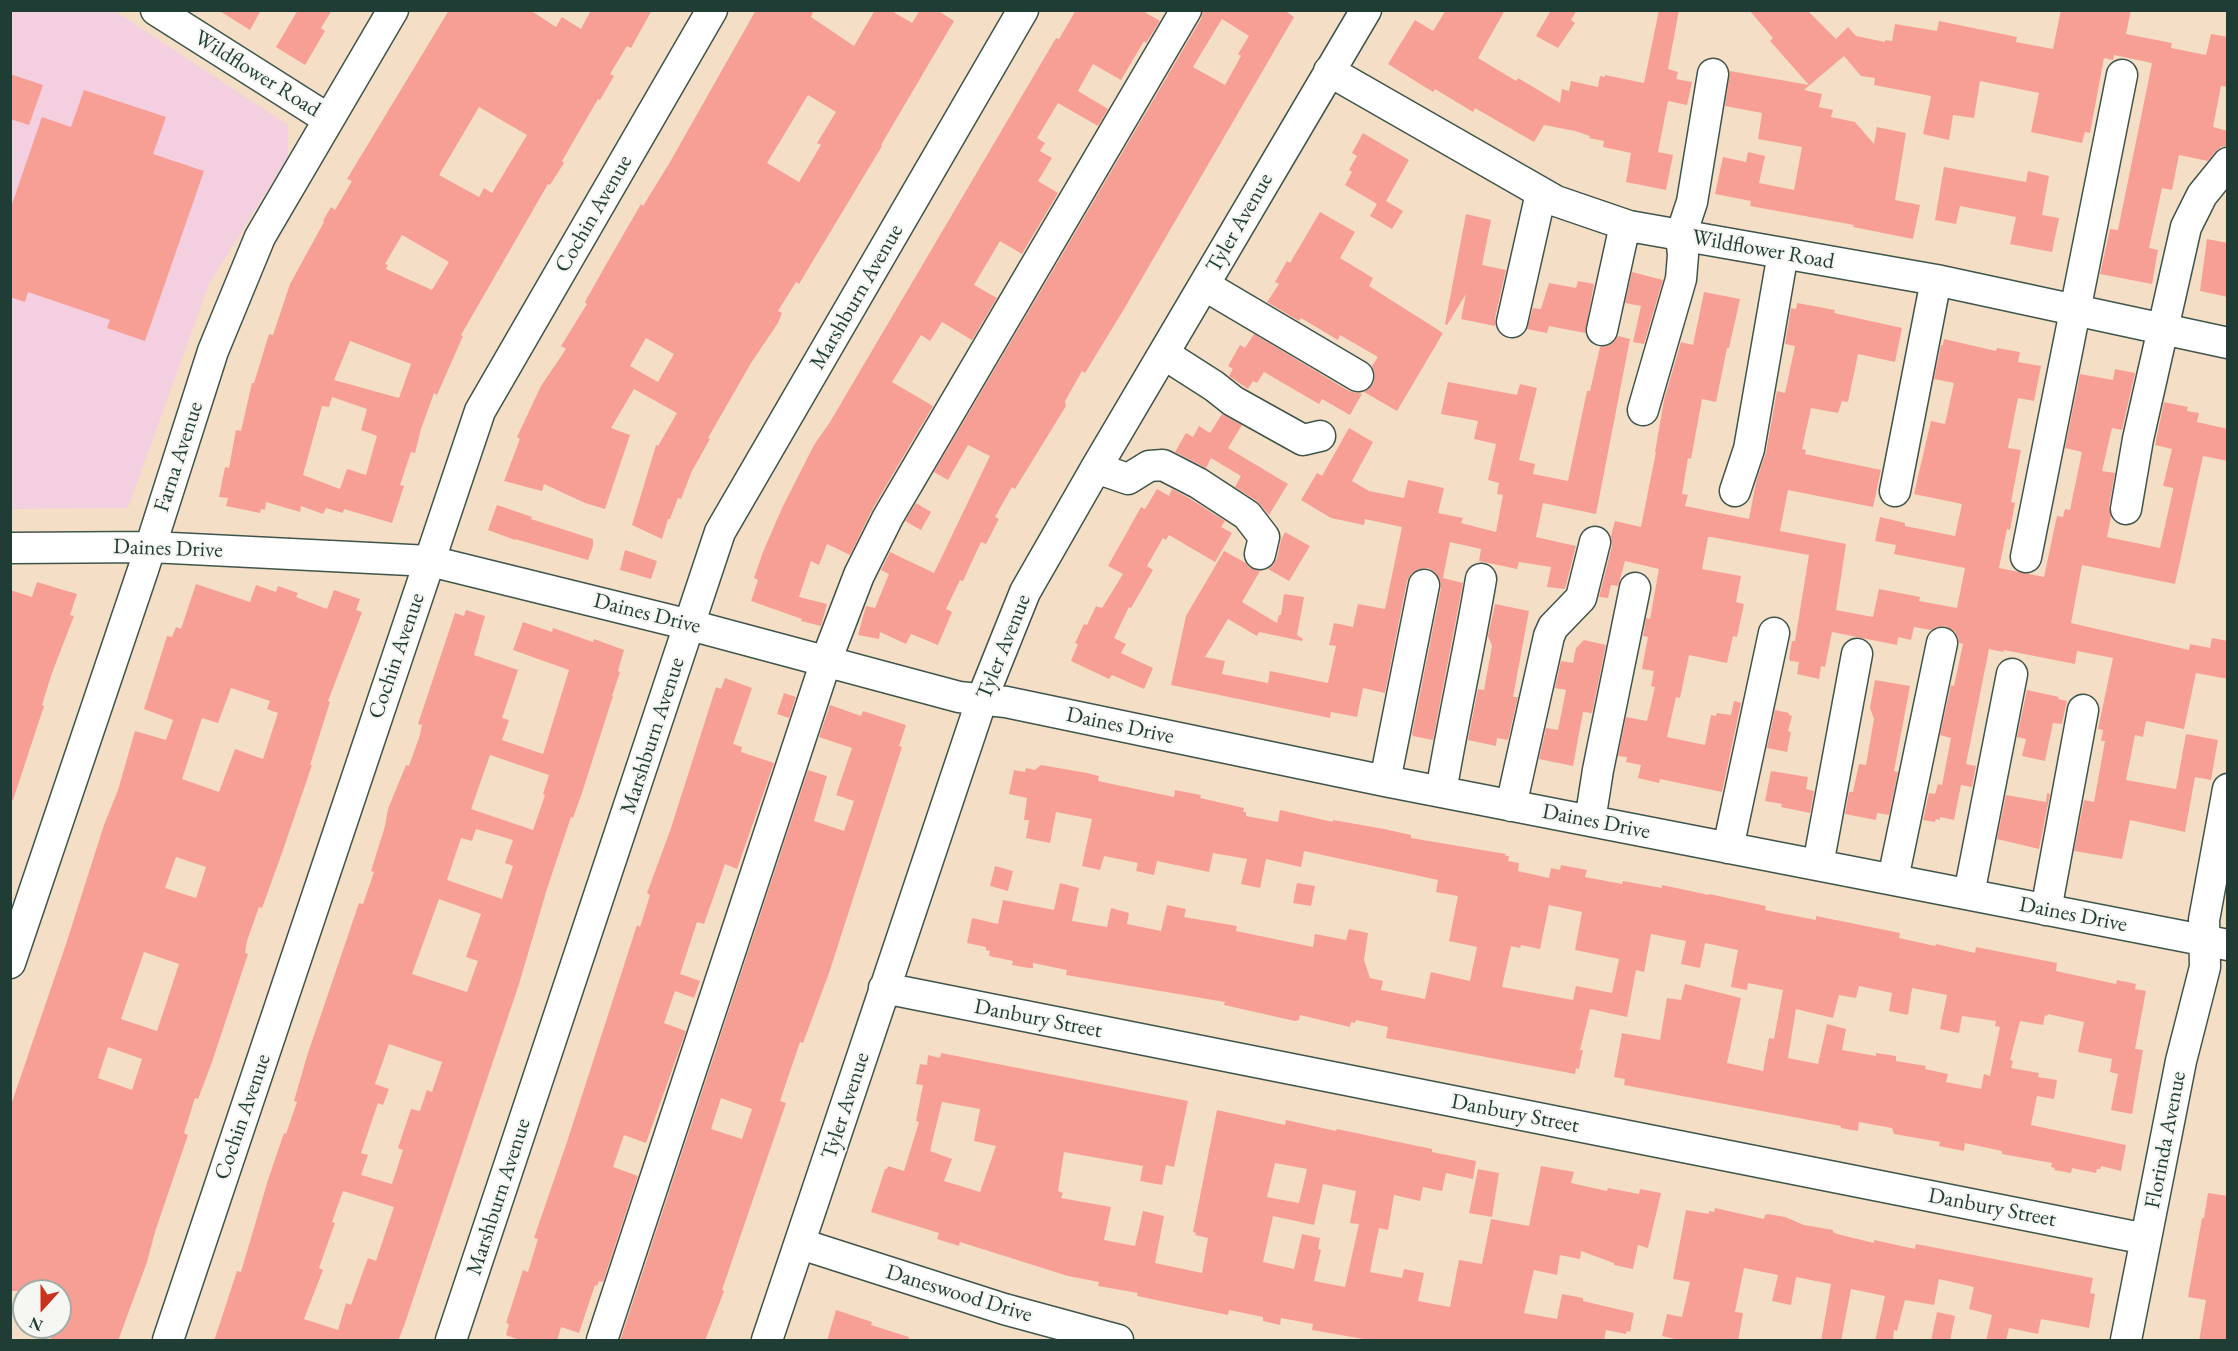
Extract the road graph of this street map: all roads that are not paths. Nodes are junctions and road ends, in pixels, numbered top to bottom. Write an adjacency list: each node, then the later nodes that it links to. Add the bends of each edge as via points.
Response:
1 (156, 10): 10 (street, Wildflower Road)
2 (393, 10): 10 (street, Farna Avenue)
3 (712, 10): 36 (street, Cochin Avenue, via 480,411)
4 (1023, 10): 40 (street, Marshburn Avenue, via 720,532)
5 (1186, 10): 44 (street, via 888,517 859,575)
6 (1366, 10): 7 (street, Tyler Avenue)
7 (1329, 71): 12 (street, Wildflower Road); 17 (street, Tyler Avenue)
8 (1713, 74): 14 (street, via 1692,202)
9 (2122, 75): 18 (street)
10 (328, 119): 32 (street, Farna Avenue, via 260,237 213,351)
11 (2228, 163): 21 (street, via 2202,195 2186,227)
12 (1541, 193): 13 (street, Wildflower Road); 19 (street)
13 (1625, 225): 14 (street, Wildflower Road); 20 (street)
14 (1681, 235): 15 (street, Wildflower Road); 25 (street, via 1681,279)
15 (1783, 253): 16 (street, Wildflower Road); 28 (street, via 1749,449)
16 (1936, 280): 18 (street, Wildflower Road); 29 (street)
17 (1204, 285): 23 (street, Tyler Avenue); 24 (street)
18 (2075, 311): 21 (street, Wildflower Road); 35 (street)
19 (1512, 322)
20 (1602, 330)
21 (2164, 331): 22 (street, Wildflower Road); 30 (street)
22 (2228, 344)
23 (1164, 354): 26 (street, via 1233,401 1303,440); 27 (street, Tyler Avenue)
24 (1358, 376)
25 (1643, 410)
26 (1320, 436)
27 (1096, 468): 34 (street, via 1128,479 1149,466 1164,465 1247,515 1264,537); 46 (street, Tyler Avenue, via 1025,592)
28 (1735, 491)
29 (1895, 491)
30 (2126, 509)
31 (1595, 542): 51 (street, via 1581,598 1549,636)
32 (150, 547): 33 (street, Daines Drive); 36 (street, Daines Drive); 59 (street, Farna Avenue)
33 (10, 548)
34 (1260, 554)
35 (2026, 557)
36 (430, 561): 40 (street, Daines Drive); 63 (street, Cochin Avenue)
37 (1481, 579): 50 (street)
38 (1424, 585): 48 (street)
39 (1635, 588): 52 (street)
40 (690, 625): 44 (street, Daines Drive); 64 (street, Marshburn Avenue)
41 (1774, 633): 53 (street)
42 (1942, 643): 55 (street)
43 (1857, 654): 54 (street)
44 (826, 661): 46 (street, Daines Drive, via 960,697); 65 (street)
45 (2012, 674): 56 (street)
46 (982, 699): 48 (street, Daines Drive); 60 (street, Tyler Avenue)
47 (2083, 710): 57 (street)
48 (1385, 781): 50 (street, Daines Drive)
49 (2228, 789): 58 (street, Florinda Avenue, via 2204,920)
50 (1441, 792): 51 (street, Daines Drive)
51 (1511, 806): 52 (street, Daines Drive)
52 (1590, 821): 53 (street, Daines Drive)
53 (1728, 848): 54 (street, Daines Drive)
54 (1818, 865): 55 (street, Daines Drive)
55 (1893, 879): 56 (street, Daines Drive)
56 (1969, 894): 57 (street, Daines Drive)
57 (2046, 910): 58 (street, Daines Drive)
58 (2215, 943): 61 (street, Florinda Avenue, via 2181,1061)
59 (10, 963)
60 (884, 988): 61 (street, Danbury Street); 62 (street, Tyler Avenue)
61 (2146, 1239): 68 (street, Florinda Avenue)
62 (801, 1244): 66 (street, Tyler Avenue); 67 (street, Daneswood Drive)
63 (168, 1341)
64 (451, 1341)
65 (602, 1341)
66 (768, 1341)
67 (1118, 1341)
68 (2126, 1341)

